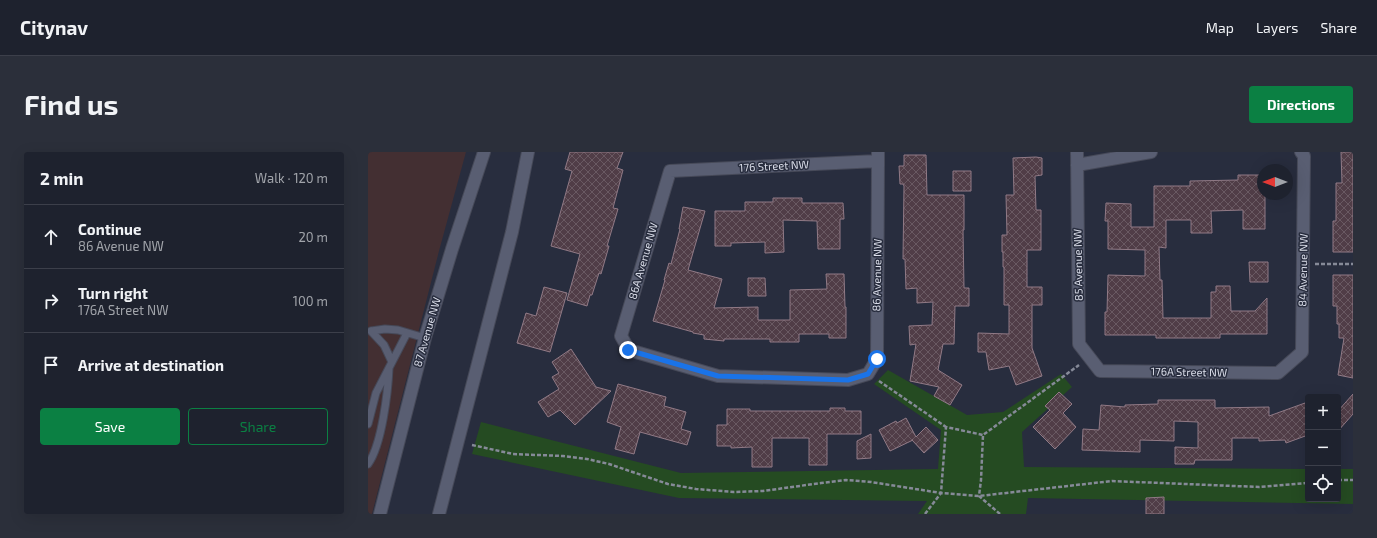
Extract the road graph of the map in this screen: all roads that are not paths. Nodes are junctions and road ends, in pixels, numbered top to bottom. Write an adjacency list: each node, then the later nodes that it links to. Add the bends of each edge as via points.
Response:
1 (484, 152): 10 (street, 87 Avenue NW)
2 (528, 152): 18 (street, via 512,232)
3 (1077, 152): 7 (street, 85 Avenue NW)
4 (1151, 152): 7 (street)
5 (1302, 154): 13 (street, 84 Avenue NW, via 1302,352)
6 (878, 156): 8 (street, 176 Street NW); 14 (street, 86 Avenue NW, via 877,359 868,374)
7 (1077, 165): 12 (street, 85 Avenue NW, via 1079,344)
8 (670, 171): 14 (street, 86A Avenue NW, via 621,336 628,350 718,376)
9 (407, 333): 10 (lane); 11 (lane); 11 (lane, via 391,329 372,331 384,345)
10 (425, 338): 17 (street, 87 Avenue NW)
11 (390, 365): 15 (lane, via 376,393); 16 (lane, via 388,392 380,432 374,454)
12 (1100, 371): 13 (street, 176A Street NW)
13 (1278, 373)
14 (848, 380)
15 (368, 424)
16 (368, 464)
17 (380, 514)
18 (439, 514)

